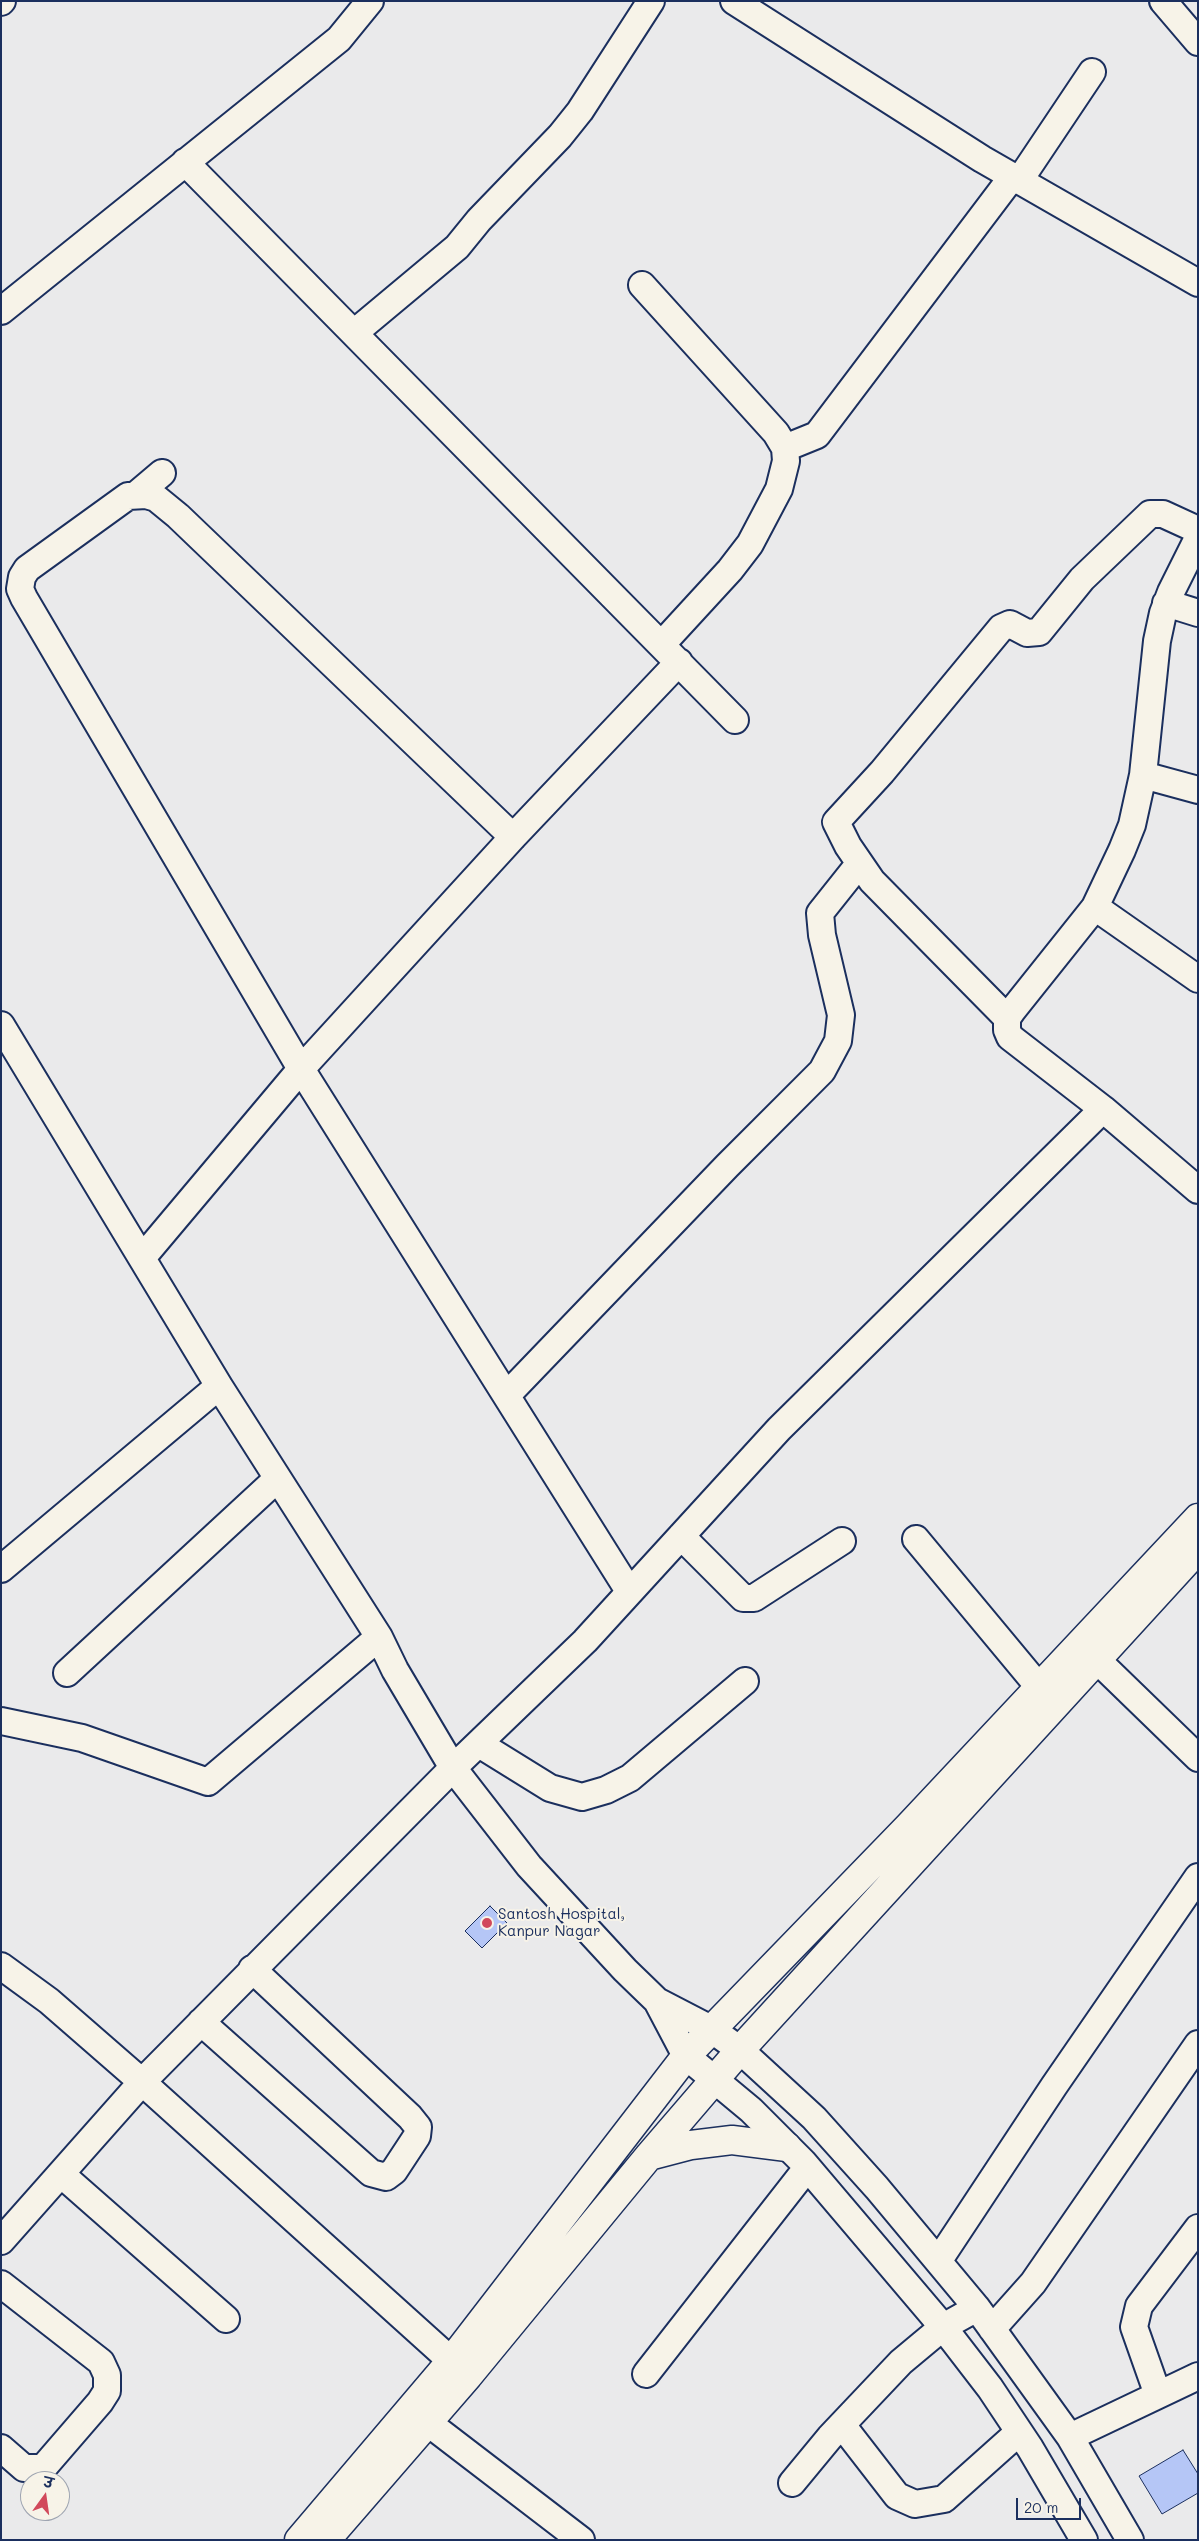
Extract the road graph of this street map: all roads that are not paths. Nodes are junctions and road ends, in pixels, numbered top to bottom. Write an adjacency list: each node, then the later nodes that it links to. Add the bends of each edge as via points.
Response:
1 (370, 1): 7 (street, via 339,39)
2 (651, 1): 12 (street, via 580,111 560,136 457,247)
3 (734, 1): 8 (street)
4 (1163, 1): 5 (street)
5 (1198, 42)
6 (1092, 72): 8 (street)
7 (185, 162): 11 (street); 12 (street)
8 (1016, 179): 9 (street); 13 (street, via 817,435)
9 (1198, 282)
10 (642, 285): 13 (street, via 776,433)
11 (1, 312)
12 (354, 333): 20 (street)
13 (785, 448): 20 (street, via 785,473 750,544)
14 (162, 473): 15 (street)
15 (136, 495): 24 (street, via 156,498 178,516); 30 (street, via 128,496 27,570 20,581 20,589)
16 (1198, 530): 25 (street, via 1159,512 1150,514 1082,579 1039,632 1027,633 1010,624 1001,628 882,772 836,822)
17 (1198, 538): 18 (street)
18 (1166, 603): 19 (street); 22 (street, via 1157,641)
19 (1198, 613)
20 (671, 653): 21 (street); 24 (street)
21 (735, 720)
22 (1143, 775): 23 (street); 26 (street, via 1132,825)
23 (1198, 790)
24 (514, 837): 30 (street)
25 (859, 864): 28 (street); 35 (street, via 820,912 822,935 841,1015 838,1041 829,1060)
26 (1095, 907): 27 (street); 28 (street)
27 (1198, 979)
28 (1007, 1018): 31 (street, via 1006,1030 1010,1037)
29 (1, 1024): 33 (street)
30 (301, 1069): 33 (street); 35 (street)
31 (1103, 1109): 32 (street); 38 (street, via 779,1429)
32 (1198, 1190)
33 (142, 1258): 34 (street)
34 (219, 1386): 36 (street); 42 (street)
35 (507, 1395): 43 (street)
36 (277, 1479): 44 (street); 46 (street)
37 (1198, 1518): 48 (highway)
38 (680, 1536): 40 (street, via 743,1598 754,1598); 43 (street)
39 (916, 1539): 48 (street)
40 (842, 1541)
41 (1198, 1549): 45 (highway)
42 (1, 1570)
43 (629, 1591): 50 (street, via 585,1641)
44 (379, 1637): 49 (street, via 208,1782 82,1738); 52 (street)
45 (1096, 1659): 51 (street); 60 (highway)
46 (67, 1673)
47 (745, 1681): 50 (street, via 630,1778 582,1797 550,1788)
48 (1039, 1687): 58 (highway)
49 (1, 1721)
50 (479, 1744): 52 (street)
51 (1198, 1758)
52 (453, 1768): 55 (street); 56 (street, via 529,1866)
53 (1198, 1877): 70 (street)
54 (1, 1966): 63 (street, via 49,2001)
55 (252, 1969): 57 (street); 57 (street, via 418,2127 417,2136 394,2171 386,2177 371,2173)
56 (657, 2001): 58 (street); 61 (street)
57 (201, 2022): 63 (street)
58 (711, 2029): 60 (street); 61 (highway)
59 (1198, 2044): 75 (street, via 1033,2282)
60 (740, 2050): 62 (highway); 70 (street, via 814,2118)
61 (686, 2056): 62 (street); 76 (highway)
62 (715, 2079): 64 (street); 65 (highway)
63 (142, 2082): 67 (street); 76 (street)
64 (788, 2147): 65 (highway, via 732,2140 691,2145); 66 (street)
65 (649, 2156): 76 (highway)
66 (807, 2168): 74 (street); 77 (street)
67 (61, 2174): 69 (street); 73 (street)
68 (1198, 2228): 79 (street, via 1139,2306 1134,2327)
69 (1, 2241)
70 (939, 2260): 72 (street)
71 (1, 2284): 84 (street, via 101,2362 107,2375 107,2391 100,2402 43,2468 24,2468)
72 (977, 2308): 74 (street); 75 (street)
73 (226, 2319)
74 (943, 2328): 81 (street, via 902,2362); 82 (street, via 990,2388)
75 (992, 2329): 83 (street)
76 (460, 2368): 80 (highway); 86 (highway)
77 (646, 2374)
78 (1198, 2376): 79 (street)
79 (1158, 2396): 83 (street)
80 (427, 2422): 87 (highway); 88 (street)
81 (842, 2425): 82 (street, via 897,2496 915,2504 944,2499); 85 (street)
82 (1019, 2432): 89 (street)
83 (1070, 2437): 90 (street)
84 (1, 2448)
85 (792, 2483)
86 (299, 2540)
87 (326, 2540)
88 (581, 2540)
89 (1084, 2540)
90 (1130, 2540)

